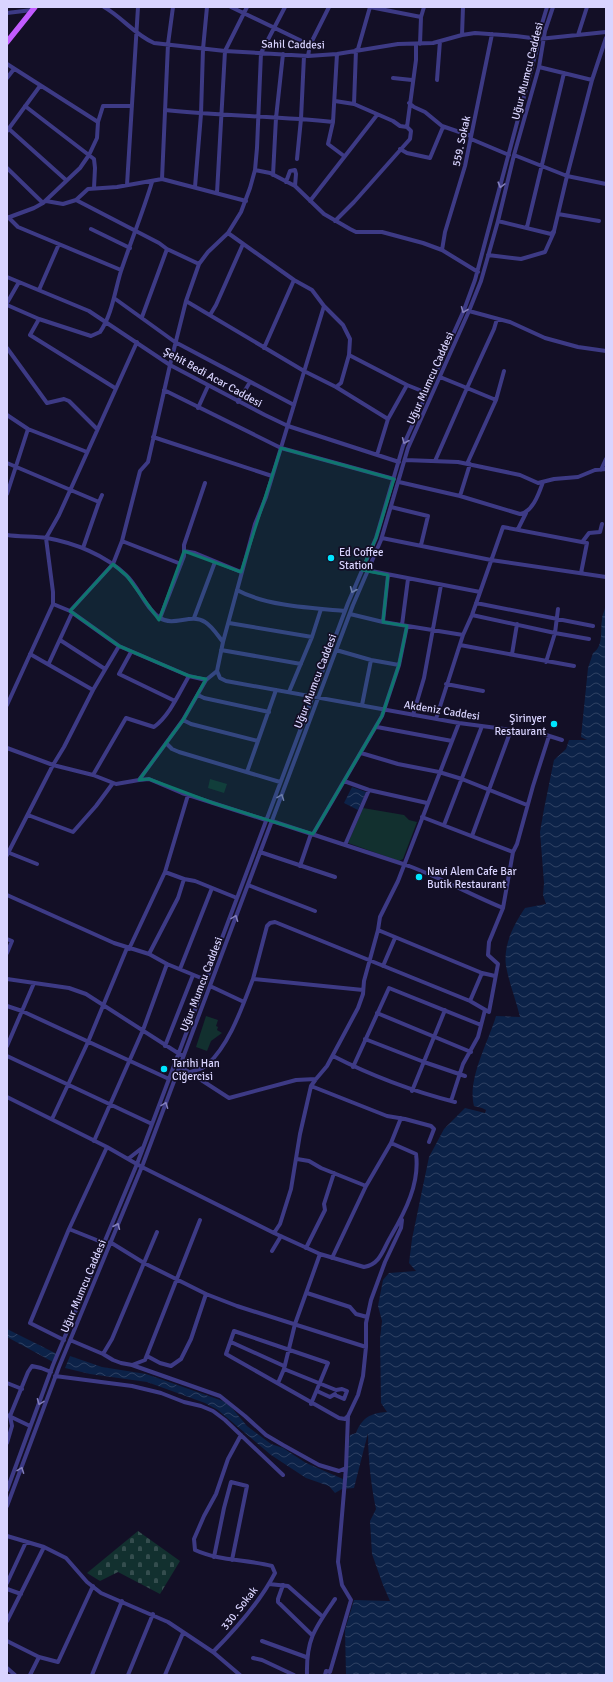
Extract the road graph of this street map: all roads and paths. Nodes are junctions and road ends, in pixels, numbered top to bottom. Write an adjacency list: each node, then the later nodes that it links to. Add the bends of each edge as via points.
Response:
1 (104, 7): 20 (street, Sahil Caddesi)
2 (138, 7): 20 (street)
3 (173, 7): 30 (street)
4 (207, 7): 33 (street)
5 (230, 7): 16 (street)
6 (247, 7): 16 (street)
7 (285, 7): 19 (street)
8 (329, 7): 31 (street)
9 (370, 7): 18 (street); 34 (street)
10 (424, 7): 18 (street)
11 (463, 7): 23 (street)
12 (547, 7): 27 (street, Uğur Mumcu Caddesi)
13 (553, 7): 25 (street, Uğur Mumcu Caddesi)
14 (587, 7): 24 (street)
15 (34, 8): 17 (street); 29 (main road)
16 (244, 12): 19 (street); 35 (street)
17 (7, 14)
18 (421, 17): 32 (street)
19 (275, 27): 31 (street); 36 (street)
20 (135, 32): 30 (street, Sahil Caddesi, via 154,43); 54 (street)
21 (606, 32): 24 (street, Sahil Caddesi)
22 (492, 34): 23 (street, Sahil Caddesi); 27 (street, Sahil Caddesi); 67 (street, 559. Sokak)
23 (462, 35): 28 (street, Sahil Caddesi)
24 (578, 36): 25 (street, Sahil Caddesi)
25 (545, 38): 27 (street, Sahil Caddesi); 41 (street, Uğur Mumcu Caddesi)
26 (606, 38): 48 (street)
27 (539, 39): 70 (street, Uğur Mumcu Caddesi)
28 (440, 41): 32 (street, Sahil Caddesi); 47 (street)
29 (7, 42)
30 (168, 44): 33 (street, Sahil Caddesi); 55 (street)
31 (310, 44): 39 (street)
32 (418, 44): 34 (street, Sahil Caddesi); 46 (street)
33 (203, 49): 35 (street, Sahil Caddesi); 56 (street)
34 (357, 50): 38 (street, Sahil Caddesi); 52 (street)
35 (225, 51): 36 (street, Sahil Caddesi); 57 (street)
36 (261, 53): 37 (street, Sahil Caddesi); 59 (street)
37 (283, 54): 39 (street, Sahil Caddesi); 60 (street)
38 (337, 54): 39 (street, Sahil Caddesi); 50 (street)
39 (306, 56): 61 (street)
40 (7, 64): 42 (street)
41 (539, 67): 43 (street); 70 (street, Uğur Mumcu Caddesi)
42 (14, 69): 44 (street); 49 (street)
43 (564, 73): 48 (street); 73 (street)
44 (7, 78)
45 (393, 78): 46 (street)
46 (412, 80): 51 (street)
47 (437, 80)
48 (592, 80): 77 (street)
49 (40, 86): 53 (street); 62 (street)
50 (335, 101): 52 (street); 63 (street)
51 (409, 103): 64 (street); 65 (street)
52 (354, 104): 58 (street)
53 (25, 106): 66 (street); 69 (street)
54 (132, 106): 62 (street, via 103,106); 83 (street)
55 (165, 110): 56 (street); 78 (street)
56 (201, 114): 57 (street); 85 (street)
57 (222, 114): 59 (street); 87 (street)
58 (377, 115): 65 (street); 71 (street)
59 (258, 116): 60 (street); 75 (street)
60 (276, 118): 61 (street); 76 (street)
61 (301, 119): 63 (street); 72 (street)
62 (98, 122): 69 (street, via 97,138)
63 (333, 122): 71 (street, via 328,144)
64 (443, 126): 67 (street); 68 (street, via 430,158)
65 (407, 127): 68 (street, via 411,131 411,136)
66 (8, 130): 79 (street)
67 (471, 137): 70 (street); 106 (street, 559. Sokak)
68 (400, 149): 94 (street)
69 (89, 155): 79 (street, via 80,168); 86 (street, via 95,164)
70 (512, 155): 73 (street); 95 (street, Uğur Mumcu Caddesi); 110 (street, Uğur Mumcu Caddesi, one-way to 110)
71 (344, 156): 90 (street)
72 (297, 159)
73 (542, 166): 77 (street); 97 (street)
74 (7, 168): 91 (street)
75 (255, 170): 76 (street); 89 (street)
76 (273, 175): 81 (street)
77 (567, 176): 82 (street); 92 (street)
78 (162, 179): 80 (street); 85 (street)
79 (66, 180): 91 (street)
80 (152, 182): 83 (street); 99 (street)
81 (286, 182): 84 (street); 84 (street, via 290,171 295,170)
82 (606, 184)
83 (127, 185): 86 (street)
84 (295, 186): 90 (street)
85 (195, 187): 87 (street)
86 (94, 188): 88 (street, via 88,189)
87 (217, 193): 89 (street)
88 (76, 200): 91 (street, via 64,204); 99 (street)
89 (246, 201): 101 (street)
90 (310, 201): 94 (street)
91 (44, 202): 93 (street)
92 (558, 214): 96 (street); 100 (street)
93 (8, 216): 102 (street, via 18,227)
94 (335, 220): 106 (street, via 356,232 382,232)
95 (498, 221): 97 (street); 107 (street, Uğur Mumcu Caddesi)
96 (599, 221)
97 (527, 227): 100 (street, via 551,234)
98 (92, 229): 104 (street)
99 (136, 231): 104 (street); 105 (street)
100 (554, 231): 107 (street, via 545,252 521,259)
101 (228, 233): 103 (street); 108 (street)
102 (59, 244): 109 (street); 114 (street)
103 (243, 244): 112 (street); 120 (street)
104 (130, 248): 109 (street)
105 (167, 249): 108 (street); 121 (street)
106 (442, 250): 110 (street)
107 (488, 255): 119 (street, Uğur Mumcu Caddesi)
108 (199, 264): 116 (street)
109 (121, 270): 115 (street)
110 (478, 272): 142 (street, Uğur Mumcu Caddesi, one-way to 142)
111 (7, 277): 113 (street, Şehit Bedi Acar Caddesi)
112 (294, 280): 118 (street, via 312,290); 128 (street)
113 (19, 282): 114 (street, Şehit Bedi Acar Caddesi); 117 (street)
114 (38, 290): 124 (street, Şehit Bedi Acar Caddesi, via 84,308)
115 (114, 298): 121 (street); 124 (street)
116 (186, 301): 120 (street); 126 (street)
117 (7, 304): 122 (street)
118 (324, 306): 130 (street, via 343,326 350,339); 133 (street)
119 (469, 311): 123 (street); 134 (street, Uğur Mumcu Caddesi)
120 (210, 315): 128 (street)
121 (142, 317): 126 (street)
122 (39, 319): 124 (street, via 91,336 100,332); 139 (street, via 30,335)
123 (496, 319): 129 (street, via 510,322 545,338); 140 (street, via 494,330)
124 (105, 321): 125 (street, Şehit Bedi Acar Caddesi)
125 (137, 342): 131 (street, Şehit Bedi Acar Caddesi); 139 (street)
126 (176, 342): 131 (street); 135 (street)
127 (7, 348): 151 (street, via 47,403 64,399 69,401)
128 (264, 348): 133 (street)
129 (606, 351)
130 (349, 355): 136 (street); 138 (street, via 341,383)
131 (170, 364): 137 (street, Şehit Bedi Acar Caddesi); 141 (street)
132 (504, 370): 143 (street)
133 (304, 371): 138 (street); 145 (street)
134 (440, 377): 140 (street); 157 (street, Uğur Mumcu Caddesi)
135 (250, 382): 144 (street); 145 (street)
136 (406, 385): 142 (street); 148 (street)
137 (208, 386): 144 (street, Şehit Bedi Acar Caddesi); 146 (street)
138 (336, 387): 148 (street)
139 (115, 388): 151 (street)
140 (467, 388): 143 (street); 158 (street)
141 (164, 390): 146 (street); 152 (street)
142 (427, 393): 159 (street, Uğur Mumcu Caddesi, one-way to 159)
143 (496, 400): 161 (street)
144 (238, 402): 149 (street, Şehit Bedi Acar Caddesi)
145 (294, 405): 149 (street)
146 (198, 408): 153 (street)
147 (7, 415): 150 (street)
148 (388, 419): 155 (street)
149 (288, 426): 153 (street); 155 (street, Şehit Bedi Acar Caddesi)
150 (28, 429): 154 (street); 162 (street)
151 (97, 429): 154 (street)
152 (153, 437): 165 (street); 182 (street, via 148,462 140,471)
153 (280, 448): 165 (street); 166 (street)
154 (87, 452): 170 (street)
155 (377, 455): 159 (street, Şehit Bedi Acar Caddesi)
156 (606, 459): 164 (street)
157 (405, 460): 158 (street); 167 (street, Uğur Mumcu Caddesi)
158 (435, 461): 161 (street)
159 (398, 462): 166 (street, Uğur Mumcu Caddesi)
160 (7, 463): 162 (street)
161 (468, 464): 168 (street, via 520,475 538,483); 173 (street)
162 (15, 467): 170 (street); 171 (street)
163 (606, 469): 164 (street)
164 (601, 470): 168 (street, via 578,477)
165 (272, 476): 193 (street)
166 (394, 480): 191 (street, Uğur Mumcu Caddesi, via 376,538)
167 (399, 482): 173 (street); 175 (street, Uğur Mumcu Caddesi)
168 (543, 482): 176 (street)
169 (205, 483): 186 (street)
170 (71, 490): 174 (street); 180 (street)
171 (7, 494)
172 (102, 495): 174 (street)
173 (460, 496): 176 (street, via 520,514)
174 (99, 502): 185 (street)
175 (391, 507): 181 (street, Uğur Mumcu Caddesi); 184 (street, via 428,516)
176 (526, 513): 178 (street)
177 (602, 524): 183 (street, via 600,532 590,533)
178 (518, 529): 183 (street); 187 (street, via 502,526)
179 (7, 535): 180 (street)
180 (46, 538): 185 (street); 202 (street, via 54,592)
181 (382, 538): 184 (street); 192 (street, Uğur Mumcu Caddesi)
182 (122, 541): 189 (street); 190 (street)
183 (582, 541): 194 (street, via 587,543 587,546)
184 (421, 545): 187 (street)
185 (83, 548): 189 (street)
186 (184, 551): 188 (street); 190 (street)
187 (491, 560): 194 (street); 200 (street)
188 (215, 562): 193 (street); 210 (street)
189 (113, 564): 206 (street); 209 (street, via 127,576)
190 (181, 564): 209 (street)
191 (362, 569): 192 (street); 205 (street, Uğur Mumcu Caddesi, one-way to 205)
192 (368, 571): 195 (street); 207 (street, Uğur Mumcu Caddesi)
193 (241, 572): 199 (street)
194 (581, 573): 196 (street)
195 (388, 575): 197 (street); 212 (street)
196 (606, 577)
197 (408, 579): 198 (street); 215 (street)
198 (441, 585): 200 (street); 218 (street)
199 (237, 590): 203 (street, via 254,598); 213 (street)
200 (480, 592): 201 (street)
201 (476, 603): 208 (street); 211 (street)
202 (53, 604): 206 (street); 230 (street)
203 (321, 609): 205 (street); 221 (street)
204 (558, 609): 211 (street)
205 (345, 611): 248 (street, Uğur Mumcu Caddesi)
206 (71, 612): 223 (street); 226 (street)
207 (350, 614): 212 (street); 228 (street, Uğur Mumcu Caddesi)
208 (472, 615): 214 (street); 220 (street)
209 (160, 618): 210 (street, via 166,621)
210 (194, 618): 224 (street, via 205,622)
211 (557, 620): 217 (street); 219 (street)
212 (383, 622): 215 (street)
213 (229, 624): 221 (street); 224 (street)
214 (517, 624): 219 (street); 231 (street)
215 (402, 625): 216 (street)
216 (407, 626): 218 (street); 236 (street)
217 (593, 626)
218 (434, 631): 220 (street); 255 (street)
219 (555, 632): 222 (street); 233 (street)
220 (463, 635): 225 (street)
221 (312, 637): 235 (street)
222 (589, 639)
223 (60, 640): 234 (street); 238 (street)
224 (223, 642): 227 (street)
225 (460, 645): 231 (street); 242 (street)
226 (120, 646): 229 (street); 238 (street)
227 (221, 650): 235 (street); 239 (street)
228 (336, 650): 232 (street); 249 (street, Uğur Mumcu Caddesi)
229 (131, 652): 240 (street); 250 (street, via 119,674)
230 (30, 654): 234 (street); 251 (street)
231 (512, 654): 233 (street)
232 (371, 660): 236 (street); 252 (street)
233 (546, 662): 237 (street)
234 (49, 663): 243 (street)
235 (301, 664): 246 (street)
236 (398, 665): 253 (street)
237 (574, 666)
238 (105, 670): 243 (street)
239 (217, 671): 241 (street); 244 (street, via 220,678 226,681)
240 (189, 676): 241 (street); 250 (street)
241 (206, 680): 247 (street)
242 (446, 684): 245 (street); 256 (street)
243 (93, 690): 269 (street)
244 (276, 690): 246 (street); 254 (street)
245 (483, 691)
246 (289, 692): 248 (street)
247 (198, 695): 254 (street); 257 (street)
248 (312, 697): 249 (street, Akdeniz Caddesi); 276 (street, Uğur Mumcu Caddesi)
249 (318, 697): 252 (street, Akdeniz Caddesi); 286 (street, Uğur Mumcu Caddesi, one-way to 249)
250 (175, 701): 272 (street, via 154,727 126,718)
251 (7, 705)
252 (362, 705): 253 (street, Akdeniz Caddesi)
253 (386, 710): 255 (street, Akdeniz Caddesi); 260 (street)
254 (269, 712): 264 (street)
255 (413, 715): 256 (street, Akdeniz Caddesi)
256 (436, 719): 258 (street, Akdeniz Caddesi)
257 (183, 720): 264 (street); 266 (street)
258 (459, 723): 259 (street, Akdeniz Caddesi); 265 (street)
259 (482, 726): 261 (street, Akdeniz Caddesi); 273 (street)
260 (377, 727): 265 (street); 268 (street)
261 (511, 730): 262 (street, Akdeniz Caddesi); 279 (street)
262 (550, 736): 263 (street, Akdeniz Caddesi); 282 (street)
263 (562, 740)
264 (258, 741): 270 (street)
265 (452, 741): 271 (street)
266 (166, 743): 270 (street, via 179,752); 274 (street)
267 (7, 748): 269 (street)
268 (361, 753): 271 (street); 275 (street)
269 (53, 765): 272 (street); 283 (street)
270 (247, 772): 276 (street)
271 (439, 772): 273 (street); 281 (street)
272 (93, 775): 277 (street)
273 (462, 779): 279 (street); 287 (street)
274 (139, 780): 277 (street, via 120,785); 280 (street, via 149,779)
275 (344, 781): 278 (street); 288 (street)
276 (280, 782): 285 (street, Uğur Mumcu Caddesi)
277 (113, 783): 283 (street, via 73,832)
278 (369, 790): 281 (street); 290 (street)
279 (489, 790): 282 (street); 289 (street)
280 (188, 795): 285 (street); 297 (street)
281 (428, 803): 284 (street)
282 (527, 805): 292 (street)
283 (28, 815): 293 (street)
284 (422, 817): 287 (street); 295 (street)
285 (266, 820): 303 (street, Uğur Mumcu Caddesi)
286 (272, 822): 288 (street); 291 (street, Uğur Mumcu Caddesi)
287 (444, 825): 289 (street)
288 (312, 834): 290 (street); 296 (street)
289 (472, 836): 292 (street)
290 (345, 845): 295 (street)
291 (260, 852): 296 (street); 300 (street, Uğur Mumcu Caddesi)
292 (513, 852): 304 (street)
293 (7, 853): 294 (street)
294 (38, 864)
295 (404, 865): 304 (street, via 426,872 479,899); 306 (street, via 392,896 380,917)
296 (300, 866): 298 (street)
297 (165, 872): 299 (street); 309 (street)
298 (335, 877)
299 (184, 879): 301 (street); 311 (street, via 178,898)
300 (248, 885): 305 (street); 323 (street, Uğur Mumcu Caddesi, one-way to 300)
301 (212, 888): 303 (street); 315 (street)
302 (7, 895): 309 (street)
303 (237, 898): 321 (street, Uğur Mumcu Caddesi)
304 (503, 908): 318 (street, via 490,942 488,955 498,964)
305 (315, 911)
306 (378, 930): 307 (street); 312 (street)
307 (395, 938): 314 (street); 316 (street)
308 (7, 940): 310 (street, via 12,942)
309 (128, 948): 311 (street); 328 (street)
310 (7, 952)
311 (149, 954): 313 (street)
312 (369, 961): 314 (street); 320 (street, via 273,922 267,926); 324 (street)
313 (167, 964): 315 (street); 334 (street)
314 (383, 966): 325 (street)
315 (180, 969): 317 (street)
316 (482, 972): 318 (street); 325 (street)
317 (193, 975): 321 (street); 339 (street)
318 (495, 976): 330 (street, via 489,1012)
319 (7, 979): 322 (street)
320 (253, 979): 324 (street); 326 (street)
321 (206, 980): 341 (street, Uğur Mumcu Caddesi)
322 (34, 983): 328 (street, via 69,988 86,994); 331 (street)
323 (210, 986): 326 (street); 344 (street, Uğur Mumcu Caddesi)
324 (363, 990): 343 (street, via 358,1008)
325 (470, 1001): 330 (street)
326 (244, 1002): 350 (street, via 235,1026 218,1052 206,1066)
327 (7, 1006): 331 (street)
328 (103, 1006): 334 (street); 337 (street)
329 (445, 1010): 332 (street, via 389,988); 333 (street); 335 (street)
330 (486, 1010): 333 (street)
331 (22, 1011): 337 (street); 338 (street)
332 (377, 1013): 335 (street); 336 (street)
333 (481, 1025): 340 (street)
334 (143, 1030): 339 (street); 345 (street)
335 (434, 1037): 340 (street); 346 (street)
336 (365, 1039): 346 (street); 349 (street)
337 (88, 1042): 345 (street); 355 (street)
338 (7, 1046)
339 (165, 1046): 341 (street)
340 (471, 1052): 351 (street)
341 (178, 1054): 344 (street); 347 (street, Uğur Mumcu Caddesi)
342 (7, 1056): 355 (street)
343 (333, 1056): 349 (street); 354 (street)
344 (183, 1057): 348 (street, Uğur Mumcu Caddesi)
345 (130, 1060): 353 (street); 359 (street)
346 (424, 1062): 351 (street); 357 (street)
347 (174, 1064): 348 (street); 353 (street, Uğur Mumcu Caddesi)
348 (180, 1066): 350 (street); 371 (street, Uğur Mumcu Caddesi, one-way to 348)
349 (353, 1067): 357 (street)
350 (190, 1072): 354 (street, via 229,1098 296,1080)
351 (459, 1074): 352 (street); 357 (street, via 453,1102)
352 (465, 1076)
353 (169, 1079): 362 (street, Uğur Mumcu Caddesi)
354 (316, 1079): 356 (street)
355 (68, 1085): 359 (street); 361 (street)
356 (311, 1086): 360 (street, via 386,1116); 369 (street)
357 (412, 1091)
358 (7, 1097): 361 (street)
359 (110, 1105): 362 (street); 363 (street)
360 (401, 1118): 364 (street, via 431,1126 434,1129); 365 (street)
361 (52, 1119): 363 (street)
362 (152, 1124): 367 (street, Uğur Mumcu Caddesi)
363 (94, 1141): 366 (street)
364 (429, 1142)
365 (391, 1143): 373 (street); 374 (street, via 416,1154 413,1188)
366 (107, 1147): 368 (street); 376 (street)
367 (144, 1147): 368 (street); 370 (street, Uğur Mumcu Caddesi)
368 (128, 1159): 370 (street)
369 (297, 1159): 372 (street, via 309,1161); 378 (street, via 283,1216)
370 (137, 1164): 371 (street); 381 (street, Uğur Mumcu Caddesi)
371 (142, 1167): 378 (street); 380 (street, Uğur Mumcu Caddesi, one-way to 371)
372 (334, 1173): 373 (street); 382 (street, via 324,1204 325,1210)
373 (366, 1186): 385 (street)
374 (402, 1218): 385 (street, via 376,1263 364,1267); 390 (street, via 401,1228 385,1262)
375 (200, 1220): 387 (street)
376 (69, 1229): 381 (street); 392 (street, via 30,1323)
377 (157, 1232): 386 (street)
378 (274, 1233): 379 (street)
379 (281, 1236): 382 (street); 383 (street)
380 (110, 1242): 386 (street); 393 (street, Uğur Mumcu Caddesi)
381 (104, 1243): 392 (street, Uğur Mumcu Caddesi)
382 (306, 1248): 384 (street)
383 (272, 1251)
384 (320, 1254): 385 (street); 388 (street)
385 (332, 1258)
386 (144, 1263): 387 (street); 397 (street, via 112,1339)
387 (176, 1280): 389 (street); 398 (street)
388 (307, 1292): 390 (street, via 350,1307 356,1314); 391 (street)
389 (206, 1294): 391 (street); 398 (street, via 191,1339 181,1359 171,1366)
390 (367, 1317): 395 (street)
391 (295, 1324): 395 (street); 396 (street)
392 (64, 1340): 401 (street, Uğur Mumcu Caddesi)
393 (70, 1340): 397 (street); 402 (street, Uğur Mumcu Caddesi)
394 (231, 1342): 396 (street, via 234,1331); 400 (street); 405 (street, via 226,1354)
395 (366, 1347): 412 (street, via 363,1376)
396 (289, 1349): 400 (street); 404 (street, via 328,1363)
397 (103, 1354): 399 (street, via 113,1360)
398 (147, 1356): 399 (street, via 142,1363)
399 (132, 1365): 416 (street, via 220,1396 283,1446 319,1465 339,1471)
400 (284, 1367): 404 (street); 405 (street)
401 (51, 1372): 406 (street, via 32,1366); 413 (street, Uğur Mumcu Caddesi, one-way to 413)
402 (56, 1376): 414 (street, via 132,1386 161,1393 213,1411); 419 (street, Uğur Mumcu Caddesi, one-way to 402)
403 (7, 1383): 406 (street)
404 (320, 1383): 407 (street); 408 (street)
405 (278, 1384): 410 (street)
406 (22, 1389): 411 (street)
407 (336, 1390): 409 (street); 409 (street, via 347,1391 344,1400)
408 (317, 1391): 409 (street, via 330,1397); 410 (street)
409 (334, 1395)
410 (312, 1404): 412 (street, via 339,1418 345,1419)
411 (8, 1415): 413 (street); 415 (street, via 12,1426)
412 (348, 1416): 416 (street)
413 (30, 1426): 418 (street, Uğur Mumcu Caddesi)
414 (241, 1435): 417 (street); 423 (street, via 194,1539 195,1550)
415 (7, 1443)
416 (346, 1468): 453 (street, via 338,1562 342,1585 351,1600 330,1672 326,1671)
417 (283, 1475)
418 (7, 1490)
419 (7, 1506)
420 (7, 1536): 421 (street)
421 (26, 1542): 422 (street); 425 (street)
422 (44, 1547): 428 (street, via 66,1558); 430 (street)
423 (214, 1557): 424 (street); 424 (street, via 231,1482 247,1486)
424 (232, 1560): 426 (street, 330. Sokak, via 254,1561 272,1566 275,1574)
425 (7, 1583)
426 (270, 1584): 427 (street); 440 (street, 330. Sokak, via 240,1624)
427 (283, 1585): 434 (street, via 288,1586); 437 (street, via 278,1602)
428 (93, 1586): 432 (street, via 101,1593); 441 (street, via 58,1662)
429 (7, 1589): 430 (street)
430 (21, 1594): 435 (street)
431 (335, 1599): 434 (street)
432 (122, 1601): 433 (street); 447 (street)
433 (153, 1614): 436 (street); 448 (street)
434 (323, 1617): 437 (street)
435 (7, 1621)
436 (184, 1633): 440 (street); 449 (street)
437 (312, 1635): 442 (street)
438 (7, 1641): 441 (street)
439 (262, 1641): 442 (street)
440 (213, 1652): 450 (street)
441 (39, 1657): 446 (street)
442 (306, 1657): 452 (street)
443 (253, 1658): 451 (street)
444 (7, 1668): 445 (street)
445 (16, 1675)
446 (30, 1675)
447 (92, 1675)
448 (128, 1675)
449 (165, 1675)
450 (240, 1675)
451 (294, 1675)
452 (307, 1675)
453 (326, 1675)

